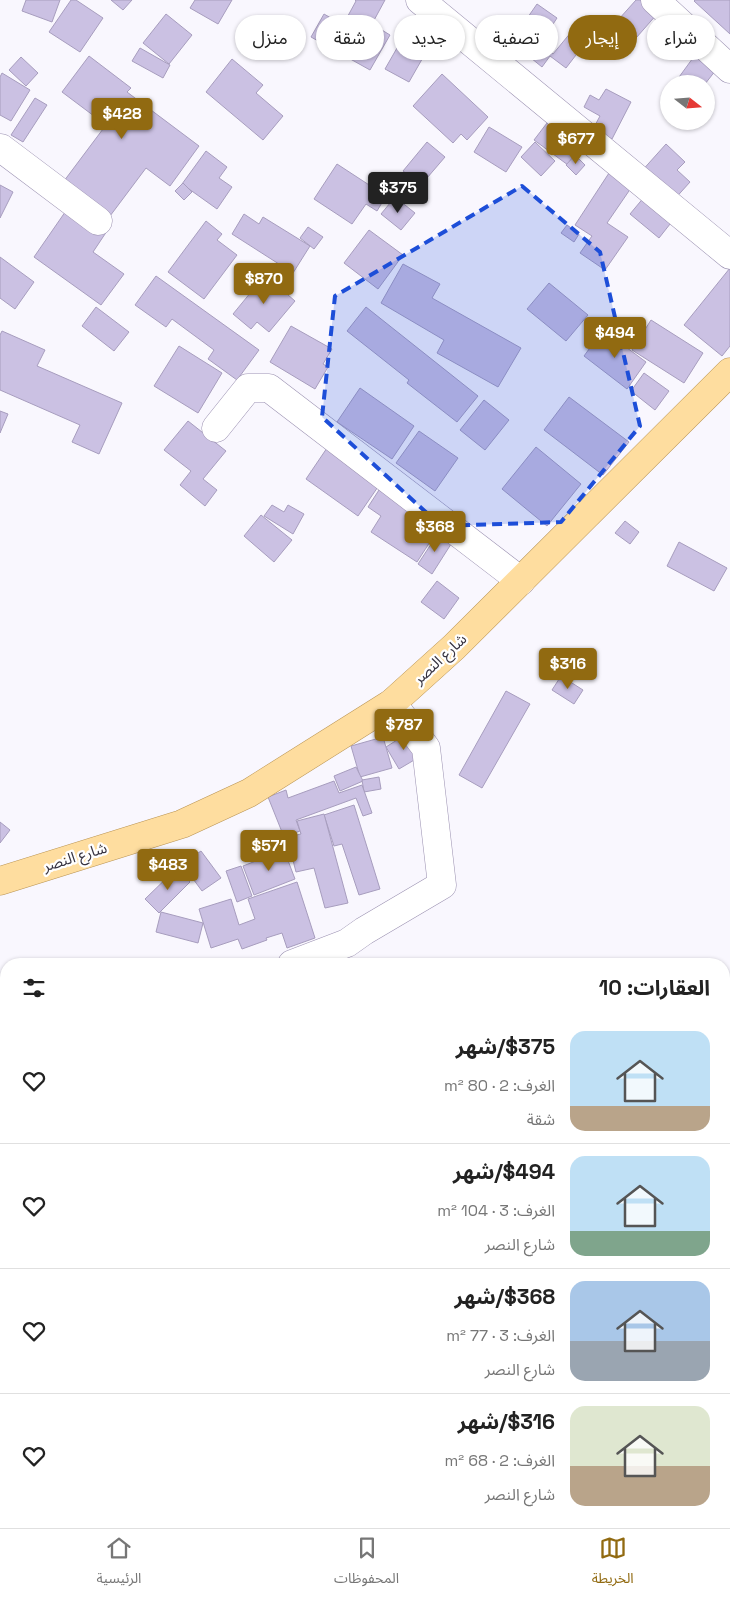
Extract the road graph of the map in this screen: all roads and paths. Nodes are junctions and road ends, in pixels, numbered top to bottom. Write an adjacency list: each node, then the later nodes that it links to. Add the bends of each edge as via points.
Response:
1 (420, 0): 6 (street)
2 (655, 0): 3 (street)
3 (730, 69)
4 (0, 150): 5 (street)
5 (98, 221)
6 (730, 256)
7 (730, 372): 9 (main road, شارع النصر)
8 (216, 428): 9 (street, via 248,388 269,388)
9 (521, 580): 10 (main road, شارع النصر)
10 (392, 703): 11 (main road, شارع النصر, via 249,792 182,824); 12 (street, via 426,748 442,885)
11 (0, 880)
12 (364, 932): 13 (street, via 347,943); 14 (street)
13 (308, 958)
14 (355, 958)

